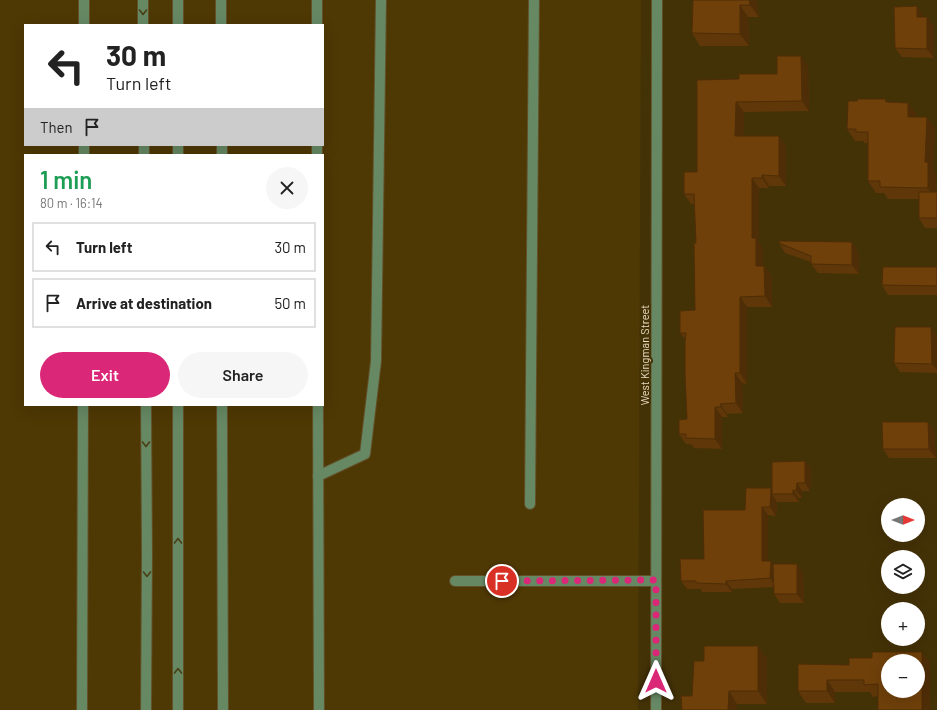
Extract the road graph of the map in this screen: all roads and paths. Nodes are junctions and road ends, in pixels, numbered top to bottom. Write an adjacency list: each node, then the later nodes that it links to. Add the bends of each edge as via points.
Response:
1 (84, 0): 9 (street)
2 (143, 0): 10 (street, one-way to 10)
3 (178, 0): 11 (street)
4 (221, 0): 12 (street)
5 (317, 0): 13 (street)
6 (381, 0): 19 (street, via 376,362 365,454)
7 (534, 0): 20 (street)
8 (657, 0): 21 (street, West Kingman Street)
9 (84, 24)
10 (144, 24)
11 (178, 24)
12 (221, 24)
13 (317, 24)
14 (83, 406): 23 (street)
15 (146, 406): 24 (street, one-way to 24)
16 (178, 406): 25 (street, one-way to 16)
17 (222, 406): 26 (street)
18 (318, 406): 19 (street)
19 (318, 476): 27 (street)
20 (530, 504)
21 (656, 580): 22 (street); 28 (street, West Kingman Street)
22 (455, 581)
23 (82, 710)
24 (146, 710)
25 (178, 710)
26 (223, 710)
27 (319, 710)
28 (656, 710)

